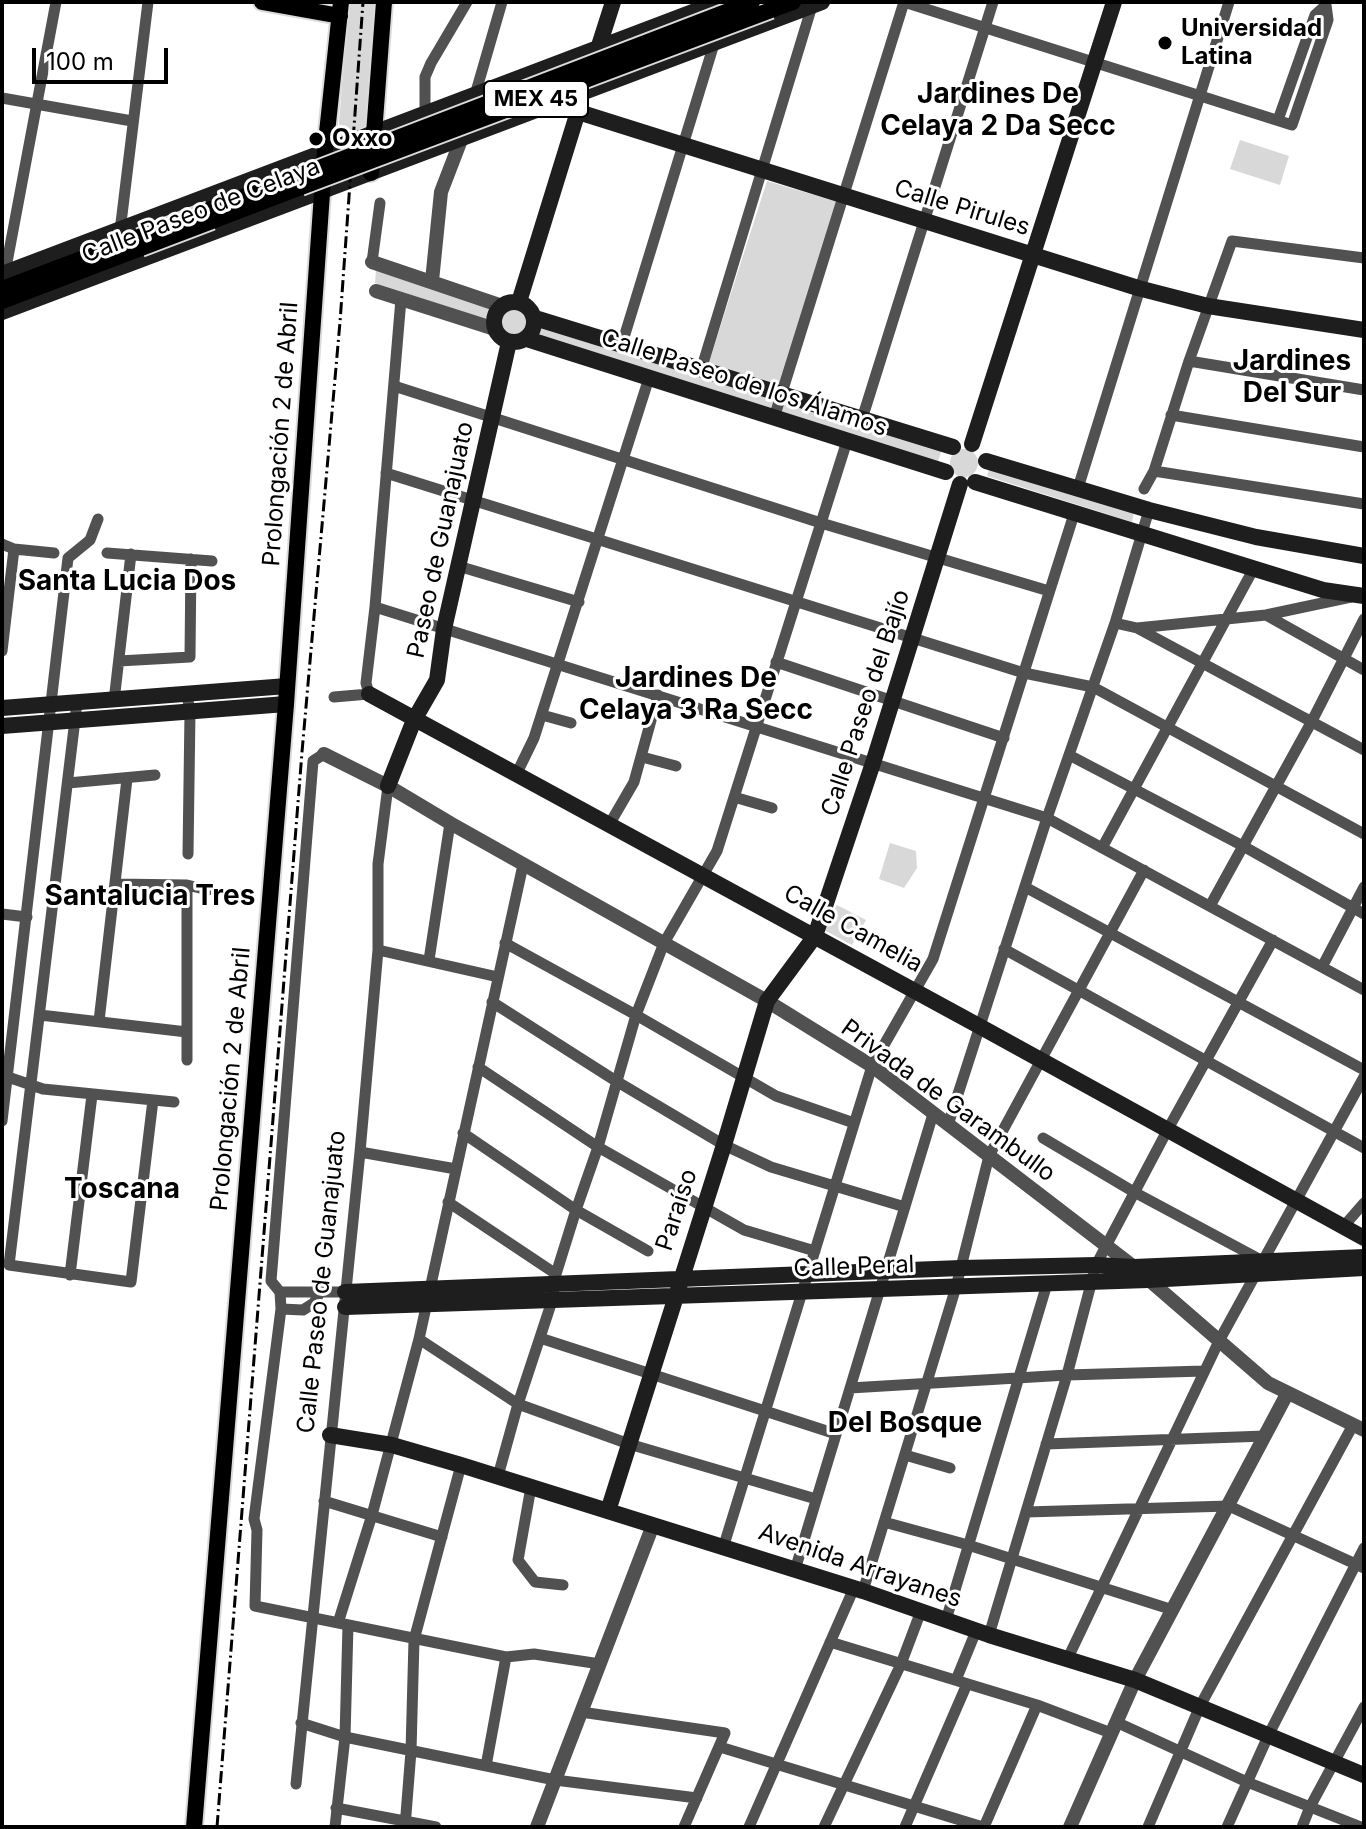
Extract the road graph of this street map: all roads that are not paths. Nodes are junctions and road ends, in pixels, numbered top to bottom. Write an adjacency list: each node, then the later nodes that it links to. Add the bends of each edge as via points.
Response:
1 (56, 2): 29 (street)
2 (148, 2): 33 (street)
3 (262, 2): 16 (main road)
4 (384, 2): 34 (main road)
5 (467, 2): 31 (street, via 425,77)
6 (502, 2): 25 (street)
7 (613, 2): 18 (main road)
8 (719, 2): 18 (main road, Calle Paseo de Celaya)
9 (752, 2): 42 (main road, MEX 45, bridge)
10 (793, 2): 42 (main road, MEX 45, bridge)
11 (904, 2): 17 (street); 44 (street)
12 (993, 2): 17 (street)
13 (1114, 2): 20 (main road)
14 (1229, 2): 26 (street)
15 (817, 4): 19 (main road, Calle Paseo de Celaya); 40 (street)
16 (341, 9): 38 (main road, Prolongación 2 de Abril)
17 (985, 28): 20 (street); 47 (street)
18 (605, 41): 22 (main road, Calle Paseo de Celaya); 24 (main road)
19 (714, 44): 24 (main road, Calle Paseo de Celaya); 36 (street)
20 (1095, 62): 26 (street); 51 (main road)
21 (1298, 64): 23 (street); 23 (street, via 1315,15 1326,5 1328,20); 32 (street)
22 (549, 66): 25 (main road, Calle Paseo de Celaya); 28 (street, via 561,83)
23 (1312, 67): 32 (street, via 1292,125)
24 (585, 93): 28 (main road, Calle Paseo de Celaya); 30 (main road)
25 (475, 95): 31 (main road, Calle Paseo de Celaya)
26 (1199, 95): 32 (street); 56 (street)
27 (2, 98): 29 (street)
28 (556, 104): 30 (main road, Calle Pirules); 35 (main road, Calle Paseo de Celaya)
29 (38, 105): 33 (street); 54 (street)
30 (578, 112): 36 (main road, Calle Pirules); 60 (main road)
31 (425, 114): 34 (main road, Calle Paseo de Celaya); 37 (street, via 421,135)
32 (1278, 120)
33 (132, 121): 48 (street)
34 (372, 132): 38 (main road, Calle Paseo de Celaya); 41 (main road)
35 (461, 140): 37 (main road, Calle Paseo de Celaya); 39 (street)
36 (683, 146): 40 (main road, Calle Pirules); 69 (street)
37 (437, 149): 39 (street); 41 (main road, Calle Paseo de Celaya)
38 (325, 151): 42 (main road, Calle Paseo de Celaya); 43 (main road, Prolongación 2 de Abril)
39 (448, 169): 55 (street)
40 (763, 171): 44 (main road, Calle Pirules); 71 (street)
41 (371, 173): 43 (main road, Calle Paseo de Celaya)
42 (299, 182): 43 (main road, Calle Paseo de Celaya); 46 (main road, Calle Paseo de Celaya); 49 (main road, MEX 45, bridge); 50 (main road, Calle Paseo de Celaya)
43 (321, 192): 131 (main road, Prolongación 2 de Abril)
44 (845, 197): 47 (main road, Calle Pirules); 75 (street)
45 (380, 203): 53 (street)
46 (179, 208): 49 (main road, Calle Paseo de Celaya); 50 (street, via 174,228)
47 (925, 223): 51 (main road, Calle Pirules); 79 (street)
48 (120, 231): 49 (main road, Calle Paseo de Celaya); 54 (main road, Calle Paseo de Celaya)
49 (142, 241): 50 (main road, Calle Paseo de Celaya); 54 (main road, MEX 45); 59 (main road, MEX 45); 63 (main road, Calle Paseo de Celaya)
50 (189, 242)
51 (1032, 254): 56 (main road, Calle Pirules); 81 (main road)
52 (1364, 258): 62 (street, via 1232,241)
53 (372, 262): 55 (street)
54 (3, 279)
55 (432, 281): 61 (street)
56 (1138, 288): 62 (main road, Calle Pirules); 90 (street)
57 (376, 291): 58 (street)
58 (401, 299): 65 (street); 73 (street)
59 (2, 301)
60 (519, 302): 61 (main road); 64 (main road)
61 (502, 306): 65 (main road)
62 (1208, 306): 66 (main road, Calle Pirules); 70 (street)
63 (2, 312)
64 (535, 318): 67 (main road); 69 (main road, Calle Paseo de los Álamos)
65 (495, 329): 68 (main road)
66 (1364, 330)
67 (527, 339): 68 (main road); 72 (main road, Calle Paseo de los Álamos)
68 (509, 342): 77 (main road, Paseo de Guanajuato)
69 (622, 344): 71 (main road, Calle Paseo de los Álamos)
70 (1189, 361): 74 (street); 76 (street)
71 (701, 370): 75 (main road, Calle Paseo de los Álamos)
72 (649, 378): 78 (main road, Calle Paseo de los Álamos); 84 (street)
73 (394, 386): 77 (street); 88 (street)
74 (1364, 390)
75 (782, 394): 78 (street); 79 (main road, Calle Paseo de los Álamos)
76 (1171, 415): 83 (street); 86 (street)
77 (491, 417): 84 (street); 92 (main road, Paseo de Guanajuato)
78 (774, 418): 80 (main road, Calle Paseo de los Álamos)
79 (862, 419): 82 (main road, Calle Paseo de los Álamos)
80 (847, 441): 87 (main road, Calle Paseo de los Álamos); 97 (street)
81 (972, 444): 82 (main road); 85 (main road)
82 (953, 447): 87 (main road)
83 (1364, 447)
84 (624, 459): 97 (street); 99 (street)
85 (986, 461): 89 (main road, via 984,473); 90 (main road)
86 (1154, 471): 91 (street); 93 (street)
87 (946, 472): 89 (main road, via 952,480)
88 (386, 473): 92 (street); 115 (street)
89 (968, 483): 95 (main road); 107 (main road, Calle Paseo del Bajío)
90 (1078, 488): 94 (main road)
91 (1144, 489)
92 (472, 499): 99 (street); 109 (main road, Paseo de Guanajuato)
93 (1364, 504)
94 (1149, 510): 98 (street); 105 (main road, via 1256,537)
95 (1075, 511): 98 (main road); 111 (street)
96 (98, 519): 139 (street, via 90,540 68,558)
97 (821, 523): 107 (street); 113 (street)
98 (1142, 533): 110 (main road); 119 (street)
99 (599, 538): 113 (street); 114 (street)
100 (2, 544): 101 (street)
101 (14, 549): 102 (street); 123 (street)
102 (54, 553)
103 (107, 553): 104 (street)
104 (131, 554): 106 (street); 125 (street)
105 (1364, 556)
106 (191, 559): 108 (street); 125 (street, via 190,657)
107 (937, 559): 111 (street); 122 (main road, Calle Paseo del Bajío)
108 (212, 561)
109 (458, 566): 114 (street); 121 (main road, Paseo de Guanajuato)
110 (1254, 568): 112 (main road); 117 (street)
111 (1049, 591): 130 (street)
112 (1361, 596): 116 (street)
113 (796, 600): 122 (street); 126 (street)
114 (579, 602): 127 (street)
115 (375, 607): 121 (street); 133 (street)
116 (1266, 615): 117 (street); 124 (street)
117 (1228, 619): 120 (street); 128 (street)
118 (1364, 619): 124 (street)
119 (1115, 623): 120 (street); 132 (street)
120 (1137, 628): 128 (street)
121 (444, 629): 127 (street); 144 (main road, Paseo de Guanajuato, via 437,680)
122 (912, 639): 130 (street); 137 (main road, Calle Paseo del Bajío)
123 (2, 651)
124 (1345, 659): 129 (street); 146 (street)
125 (119, 661): 136 (street)
126 (776, 662): 137 (street); 150 (street)
127 (558, 664): 134 (street); 143 (street)
128 (1201, 664): 146 (street); 151 (street)
129 (1364, 670)
130 (1024, 673): 132 (street); 152 (street)
131 (287, 686): 140 (main road); 141 (main road, Prolongación 2 de Abril)
132 (1093, 687): 151 (street); 155 (street)
133 (369, 694): 135 (street); 144 (main road, Calle Camelia)
134 (658, 695): 150 (street); 156 (street)
135 (334, 697)
136 (114, 701): 138 (main road); 140 (main road)
137 (893, 701): 152 (street); 157 (main road, Calle Paseo del Bajío)
138 (77, 703): 139 (main road); 145 (street)
139 (52, 704): 142 (main road); 147 (street)
140 (188, 704): 141 (main road); 145 (main road); 175 (street)
141 (286, 704): 357 (main road, Prolongación 2 de Abril)
142 (2, 708)
143 (542, 715): 148 (street); 160 (street)
144 (414, 720): 160 (main road, Calle Camelia); 163 (main road, Paseo de Guanajuato)
145 (75, 721): 147 (main road); 162 (street)
146 (1312, 721): 153 (street); 164 (street)
147 (49, 723): 149 (main road); 187 (street)
148 (571, 723)
149 (2, 726)
150 (757, 726): 157 (street); 166 (street)
151 (1167, 727): 164 (street); 165 (street)
152 (1004, 738): 167 (street)
153 (1364, 750)
154 (324, 754): 163 (street, Privada de Garambullo); 266 (street, via 313,761 271,1281)
155 (1069, 755): 165 (street); 169 (street)
156 (642, 757): 158 (street); 171 (street)
157 (873, 763): 167 (street); 189 (main road, Calle Paseo del Bajío)
158 (676, 766)
159 (155, 775): 161 (street)
160 (516, 775): 171 (main road, Calle Camelia)
161 (127, 779): 162 (street); 179 (street)
162 (68, 783): 204 (street)
163 (388, 786): 170 (street, Privada de Garambullo); 194 (street, Calle Paseo de Guanajuato, via 378,864)
164 (1277, 786): 172 (street); 173 (street)
165 (1133, 789): 173 (street); 174 (street)
166 (734, 797): 168 (street); 178 (street)
167 (985, 798): 169 (street); 200 (street, via 933,959)
168 (772, 808)
169 (1047, 818): 174 (street); 181 (street)
170 (450, 823): 176 (street, Privada de Garambullo); 195 (street)
171 (609, 825): 178 (main road, Calle Camelia)
172 (1364, 834)
173 (1243, 846): 184 (street); 185 (street)
174 (1102, 848): 177 (street)
175 (188, 854)
176 (523, 865): 191 (street); 192 (street, Privada de Garambullo)
177 (1144, 870): 184 (street); 188 (street)
178 (703, 876): 189 (main road, Calle Camelia); 192 (street)
179 (115, 884): 180 (street); 206 (street)
180 (187, 885): 183 (street); 208 (street)
181 (1025, 887): 188 (street); 193 (street)
182 (1364, 887): 185 (street)
183 (208, 890)
184 (1210, 906): 190 (street)
185 (1358, 911): 196 (street)
186 (2, 914): 187 (street)
187 (27, 917): 218 (street)
188 (1110, 933): 198 (street); 202 (street)
189 (815, 936): 200 (main road, Calle Camelia); 201 (main road, Paraíso)
190 (1273, 940): 196 (street); 202 (street)
191 (505, 943): 197 (street); 205 (street)
192 (664, 943): 201 (street, Privada de Garambullo); 205 (street)
193 (1004, 949): 198 (street); 207 (street)
194 (378, 950): 195 (street); 234 (street, Calle Paseo de Guanajuato)
195 (429, 960): 197 (street)
196 (1322, 967): 199 (street)
197 (498, 977): 203 (street)
198 (1079, 990): 209 (street); 211 (street)
199 (1364, 990)
200 (915, 991): 207 (main road, Calle Camelia); 212 (street)
201 (767, 1001): 212 (street, Privada de Garambullo); 216 (main road, Paraíso)
202 (1239, 1001): 211 (street); 214 (street)
203 (492, 1002): 213 (street); 217 (street)
204 (40, 1015): 206 (street); 219 (street)
205 (636, 1015): 216 (street); 217 (street)
206 (99, 1021): 208 (street)
207 (979, 1026): 209 (main road, Calle Camelia); 226 (street)
208 (187, 1032): 210 (street)
209 (1041, 1059): 227 (main road, Calle Camelia); 235 (street)
210 (187, 1060)
211 (1206, 1061): 227 (street); 228 (street)
212 (872, 1066): 223 (street, Privada de Garambullo); 225 (street)
213 (478, 1067): 229 (street); 232 (street)
214 (1364, 1070)
215 (1364, 1077): 228 (street)
216 (744, 1078): 225 (street, via 776,1096); 231 (main road, Paraíso)
217 (616, 1081): 231 (street); 232 (street)
218 (4, 1082): 219 (street); 224 (street)
219 (35, 1088): 220 (street); 258 (street, via 9,1265)
220 (92, 1095): 221 (street); 258 (street)
221 (153, 1100): 222 (street); 258 (street, via 131,1282)
222 (174, 1102)
223 (933, 1114): 226 (street, Privada de Garambullo); 243 (street)
224 (2, 1121)
225 (854, 1123): 237 (street)
226 (948, 1125): 235 (street, Privada de Garambullo)
227 (1168, 1129): 238 (street); 239 (main road, Calle Camelia)
228 (1334, 1132): 233 (street); 239 (street)
229 (463, 1133): 236 (street); 244 (street)
230 (1043, 1138): 238 (street)
231 (724, 1145): 237 (street, via 771,1167); 242 (main road, Paraíso)
232 (598, 1147): 242 (street); 244 (street)
233 (1364, 1148)
234 (360, 1152): 236 (street); 271 (street, Calle Paseo de Guanajuato)
235 (989, 1156): 247 (street, Privada de Garambullo); 254 (street)
236 (456, 1169): 240 (street)
237 (834, 1185): 243 (street); 249 (street)
238 (1134, 1192): 247 (street); 253 (street)
239 (1296, 1201): 245 (main road, Calle Camelia); 253 (street)
240 (448, 1202): 263 (street); 269 (street)
241 (1364, 1203): 245 (street)
242 (704, 1207): 249 (street, via 744,1230); 259 (main road, Paraíso)
243 (905, 1207): 256 (street)
244 (576, 1210): 248 (street); 263 (street)
245 (1343, 1227): 246 (main road, Calle Camelia)
246 (1364, 1238)
247 (1105, 1245): 251 (street); 252 (street, Privada de Garambullo)
248 (648, 1251)
249 (815, 1251): 257 (street)
250 (1364, 1257): 253 (main road, Calle Peral)
251 (1096, 1265): 252 (main road, Calle Peral); 254 (main road, Calle Peral); 261 (street)
252 (1134, 1267): 253 (main road, Calle Peral); 260 (street, Privada de Garambullo)
253 (1260, 1267): 255 (main road, Calle Peral); 260 (main road, Calle Peral); 275 (street)
254 (961, 1268): 256 (main road, Calle Peral); 264 (street)
255 (1364, 1268)
256 (885, 1271): 257 (main road, Calle Peral); 265 (street)
257 (809, 1274): 259 (main road, Calle Peral); 268 (street)
258 (70, 1275)
259 (680, 1279): 263 (main road, Calle Peral); 270 (main road, Paraíso)
260 (1148, 1280): 261 (main road, Calle Peral); 275 (street, Privada de Garambullo)
261 (1091, 1282): 262 (main road, Calle Peral); 278 (street)
262 (1047, 1284): 264 (main road, Calle Peral); 279 (street)
263 (554, 1287): 269 (main road, Calle Peral); 270 (main road, Calle Peral); 273 (street)
264 (956, 1287): 265 (main road, Calle Peral); 280 (street)
265 (879, 1290): 268 (main road, Calle Peral); 281 (street)
266 (280, 1292): 267 (street); 272 (street)
267 (320, 1292): 271 (street); 272 (street, via 303,1310)
268 (803, 1292): 270 (main road, Calle Peral); 284 (street)
269 (428, 1297): 271 (main road, Calle Peral); 274 (street)
270 (674, 1297): 277 (main road, Paraíso)
271 (345, 1300): 287 (street, Calle Paseo de Guanajuato)
272 (281, 1309): 321 (street, via 254,1519 255,1606)
273 (540, 1338): 277 (street); 283 (street)
274 (419, 1339): 283 (street); 292 (street)
275 (1219, 1341): 276 (street); 282 (street, Privada de Garambullo)
276 (1204, 1371): 278 (street); 289 (street)
277 (650, 1374): 284 (street); 290 (main road, Paraíso)
278 (1067, 1375): 279 (street); 291 (street)
279 (1019, 1378): 280 (street); 311 (street)
280 (926, 1384): 281 (street); 293 (street)
281 (850, 1388): 286 (street)
282 (1287, 1394): 285 (street, Privada de Garambullo); 288 (street)
283 (518, 1404): 290 (street); 296 (street)
284 (766, 1411): 286 (street); 297 (street)
285 (1358, 1428): 308 (street)
286 (836, 1434): 299 (street)
287 (330, 1435): 292 (main road, Avenida Arrayanes); 300 (street, Calle Paseo de Guanajuato)
288 (1265, 1436): 289 (street); 301 (street)
289 (1171, 1441): 291 (street); 302 (street)
290 (629, 1444): 297 (street); 303 (main road, Paraíso)
291 (1046, 1444): 304 (street)
292 (392, 1445): 294 (main road, Avenida Arrayanes); 305 (street)
293 (905, 1455): 295 (street); 306 (street)
294 (461, 1465): 296 (main road, Avenida Arrayanes); 309 (street)
295 (950, 1468)
296 (498, 1476): 298 (main road, Avenida Arrayanes)
297 (745, 1479): 299 (street); 310 (street)
298 (531, 1487): 303 (main road, Avenida Arrayanes); 316 (street, via 518,1560 535,1582)
299 (816, 1499): 315 (street)
300 (324, 1501): 305 (street); 321 (street, Calle Paseo de Guanajuato)
301 (1229, 1506): 302 (street); 308 (street); 319 (street)
302 (1139, 1508): 304 (street); 318 (street)
303 (608, 1511): 307 (main road, Avenida Arrayanes)
304 (1026, 1512): 313 (street)
305 (372, 1515): 309 (street); 323 (street)
306 (884, 1522): 311 (street); 317 (street)
307 (653, 1525): 310 (main road, Avenida Arrayanes); 329 (street)
308 (1295, 1536): 314 (street); 334 (street)
309 (442, 1537): 325 (street)
310 (724, 1545): 315 (main road, Avenida Arrayanes)
311 (968, 1545): 313 (street); 322 (street)
312 (1364, 1548): 314 (street)
313 (1011, 1560): 318 (street); 324 (street)
314 (1360, 1566): 339 (street)
315 (795, 1570): 317 (main road, Avenida Arrayanes)
316 (563, 1585)
317 (858, 1589): 320 (main road, Avenida Arrayanes); 326 (street)
318 (1101, 1589): 319 (street); 328 (street)
319 (1173, 1610): 331 (street)
320 (921, 1611): 322 (main road, Avenida Arrayanes); 330 (street)
321 (313, 1616): 323 (street); 337 (street, Calle Paseo de Guanajuato)
322 (946, 1620): 324 (main road, Avenida Arrayanes)
323 (343, 1624): 325 (street); 340 (street)
324 (982, 1633): 328 (main road, Avenida Arrayanes); 332 (street)
325 (414, 1640): 327 (street); 342 (street)
326 (830, 1642): 330 (street); 345 (street)
327 (506, 1657): 329 (street, via 534,1654); 346 (street)
328 (1067, 1660): 331 (main road, Avenida Arrayanes)
329 (600, 1664): 336 (street)
330 (901, 1664): 332 (street); 351 (street)
331 (1135, 1680): 334 (main road, Avenida Arrayanes); 338 (street)
332 (961, 1682): 333 (street); 353 (street)
333 (1037, 1705): 338 (street); 365 (street)
334 (1200, 1706): 339 (main road, Avenida Arrayanes); 343 (street)
335 (1364, 1707): 344 (street)
336 (581, 1712): 341 (street, via 725,1733); 348 (street)
337 (301, 1723): 340 (street); 350 (street, Calle Paseo de Guanajuato)
338 (1114, 1728): 343 (street); 366 (street)
339 (1269, 1734): 344 (main road, Avenida Arrayanes); 349 (street)
340 (345, 1737): 342 (street); 355 (street)
341 (720, 1747): 345 (street); 352 (street)
342 (411, 1751): 346 (street); 356 (street)
343 (1179, 1752): 349 (street); 367 (street)
344 (1336, 1762): 347 (main road, Avenida Arrayanes); 354 (street)
345 (777, 1763): 351 (street); 362 (street)
346 (486, 1766): 348 (street)
347 (1364, 1775)
348 (555, 1780): 352 (street); 360 (street)
349 (1247, 1782): 354 (street); 368 (street)
350 (296, 1784)
351 (844, 1784): 353 (street); 363 (street)
352 (697, 1798): 361 (street)
353 (915, 1805): 364 (street); 365 (street)
354 (1310, 1807): 369 (street); 370 (street)
355 (336, 1808): 356 (street); 358 (street)
356 (405, 1824): 359 (street)
357 (194, 1827)
358 (335, 1827)
359 (436, 1827)
360 (537, 1827)
361 (684, 1827)
362 (749, 1827)
363 (824, 1827)
364 (905, 1827)
365 (983, 1827)
366 (1070, 1827)
367 (1148, 1827)
368 (1227, 1827)
369 (1302, 1827)
370 (1361, 1827)

